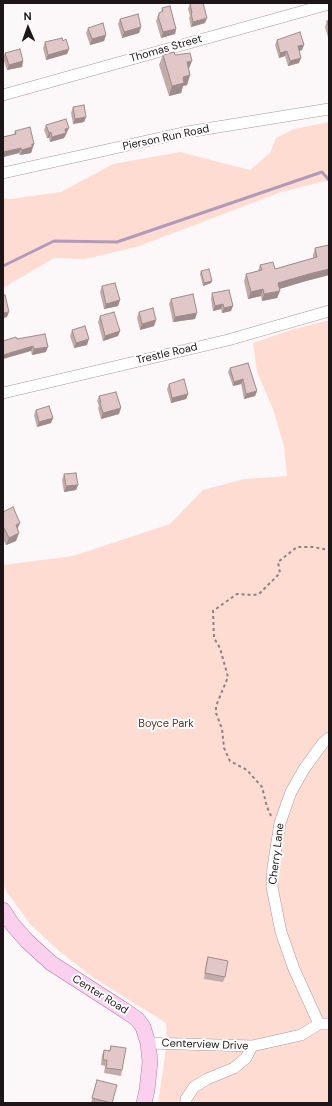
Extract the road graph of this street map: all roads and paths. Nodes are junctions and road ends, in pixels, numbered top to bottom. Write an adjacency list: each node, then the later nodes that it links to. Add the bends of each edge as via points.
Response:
1 (329, 4): 2 (street, Thomas Street)
2 (3, 95)
3 (329, 109): 4 (street, Pierson Run Road, via 187,132)
4 (3, 173)
5 (329, 311): 6 (street, Trestle Road, via 228,340)
6 (3, 393)
7 (329, 550): 9 (path, via 297,547 278,562 280,573 258,594 238,594 213,611 214,638 220,648 228,677 216,706 224,748 230,761 248,770 262,787 267,807)
8 (329, 738): 9 (street, Cherry Lane, via 304,769 291,792)
9 (279, 830): 11 (street, Cherry Lane, via 272,887 281,932 294,969)
10 (3, 910): 12 (main road, Center Road, via 27,941 51,963 137,1019 143,1027)
11 (324, 1024): 13 (street, Centerview Drive, via 301,1034)
12 (148, 1043): 13 (street, Centerview Drive); 14 (main road, Center Road, via 150,1062)
13 (252, 1046): 15 (street, via 246,1058 234,1068 194,1087)
14 (144, 1103)
15 (186, 1103)

